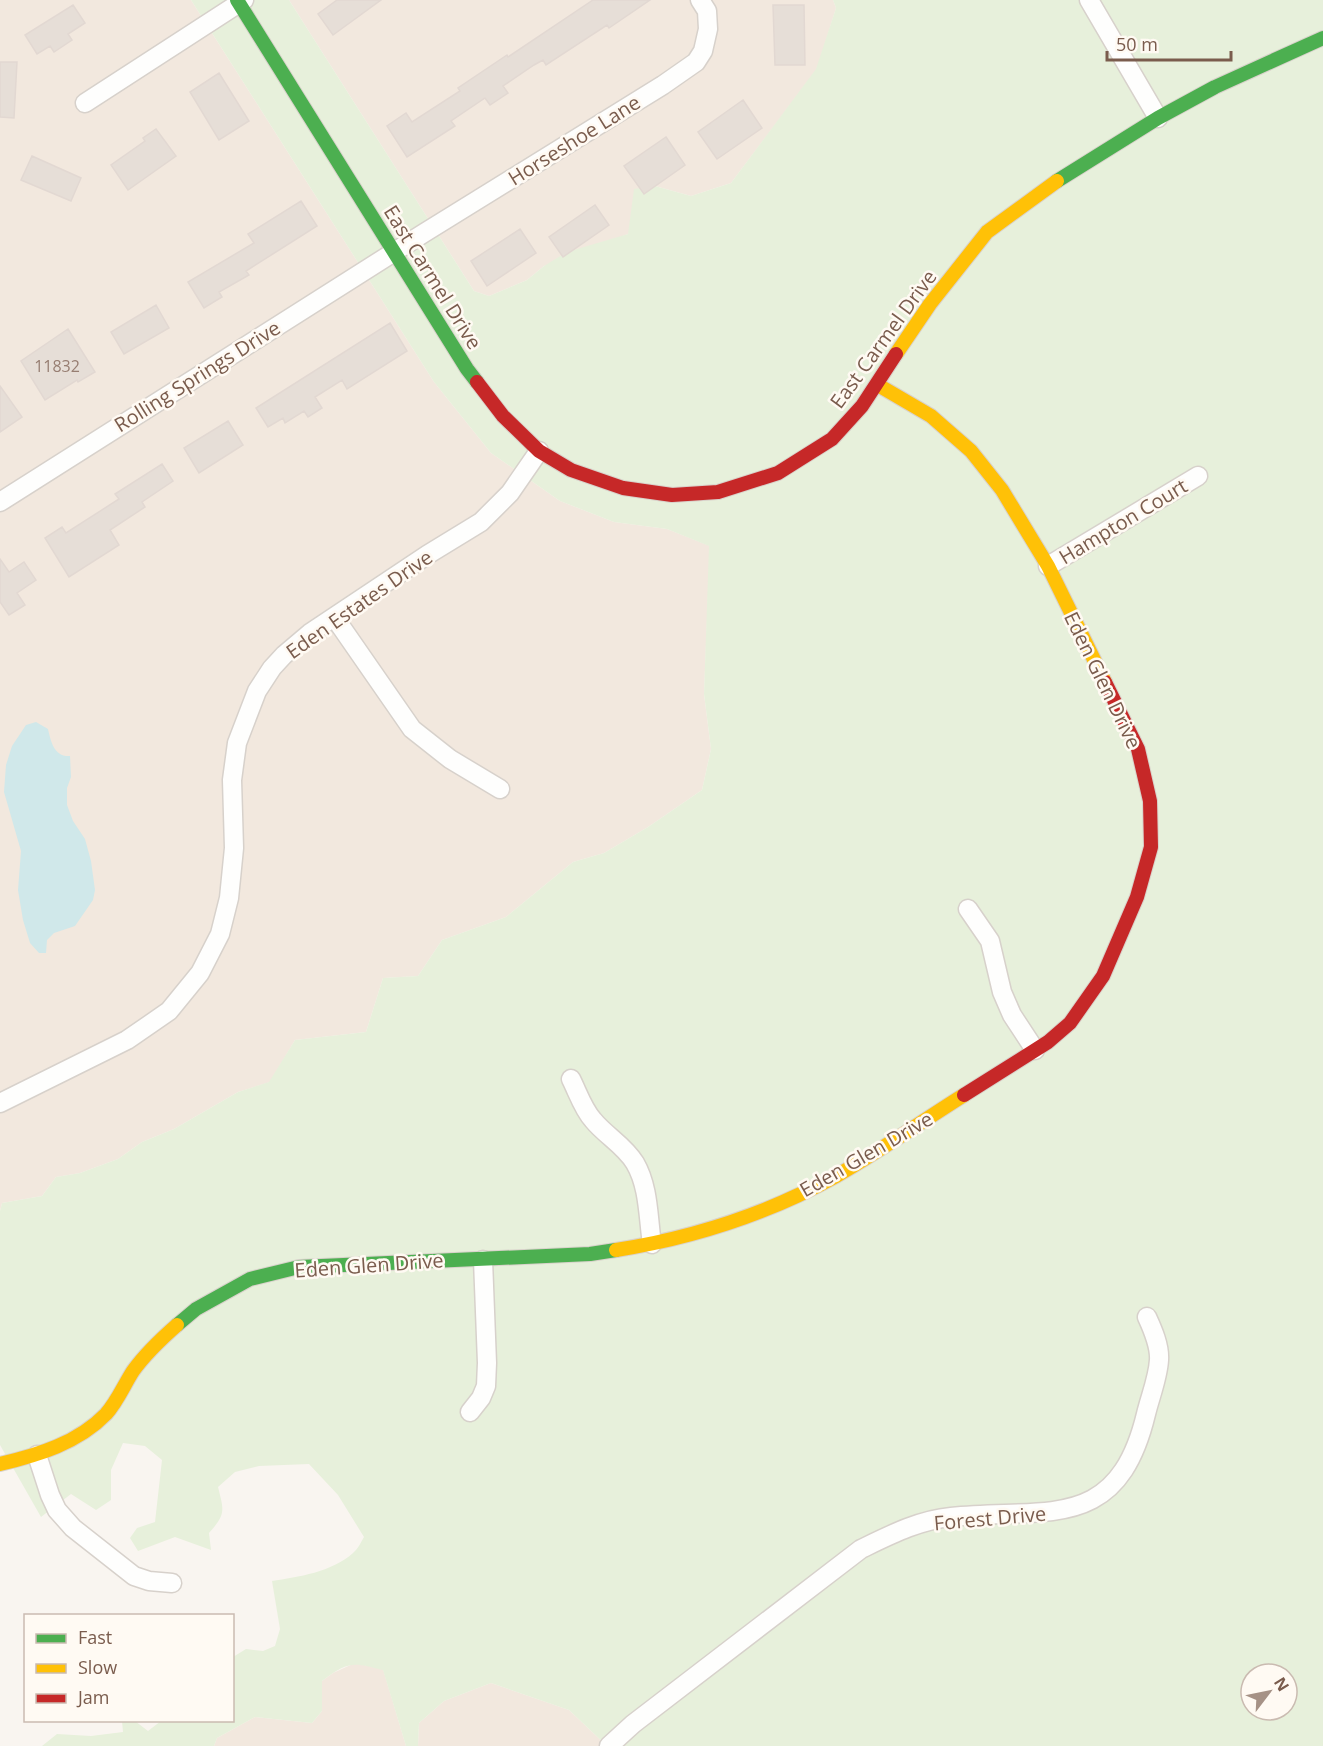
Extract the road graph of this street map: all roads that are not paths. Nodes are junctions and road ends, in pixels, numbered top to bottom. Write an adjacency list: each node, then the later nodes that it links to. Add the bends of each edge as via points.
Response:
1 (700, 0): 7 (street, Horseshoe Lane, via 707,11 708,30 696,62)
2 (1089, 0): 6 (street)
3 (240, 1): 5 (street); 7 (street, East Carmel Drive)
4 (1323, 38): 6 (street, East Carmel Drive, via 1215,87)
5 (85, 103)
6 (1158, 118): 8 (street, East Carmel Drive, via 1045,188 987,232 930,304)
7 (395, 252): 9 (street, East Carmel Drive, via 467,369 503,416); 11 (street, Rolling Springs Drive)
8 (878, 385): 9 (street, East Carmel Drive, via 832,439 777,472 718,492 672,495 623,488 572,470); 12 (street, Eden Glen Drive, via 931,416 971,451 1002,489)
9 (539, 451): 13 (street, Eden Estates Drive, via 510,493 481,522)
10 (1198, 476): 12 (street, Hampton Court)
11 (0, 502)
12 (1048, 566): 16 (street, Eden Glen Drive, via 1137,748 1150,801 1151,848 1137,897 1103,976 1070,1023)
13 (335, 618): 14 (street, via 412,729 450,759); 18 (street, Eden Estates Drive, via 310,633 272,668 257,691 237,743 232,780 234,848 229,898 220,934 200,973 169,1011 128,1040)
14 (500, 789)
15 (968, 909): 16 (street, via 990,941 1002,992)
16 (1035, 1050): 19 (street, Eden Glen Drive, via 836,1176 774,1206)
17 (571, 1079): 19 (street, via 587,1113 622,1146 640,1172)
18 (0, 1103)
19 (652, 1244): 20 (street, Eden Glen Drive, via 590,1254)
20 (483, 1260): 22 (street, via 486,1386); 23 (street, Eden Glen Drive, via 299,1267 250,1279 196,1309 157,1342 107,1413 81,1435)
21 (1147, 1317): 26 (street, Forest Drive, via 1160,1359 1133,1457 1108,1489 1081,1505 1054,1512 950,1517 903,1528 861,1549)
22 (470, 1412)
23 (37, 1455): 24 (street, Eden Glen Drive); 25 (street, via 57,1510 73,1528 134,1576)
24 (0, 1464)
25 (172, 1583)
26 (609, 1746)

